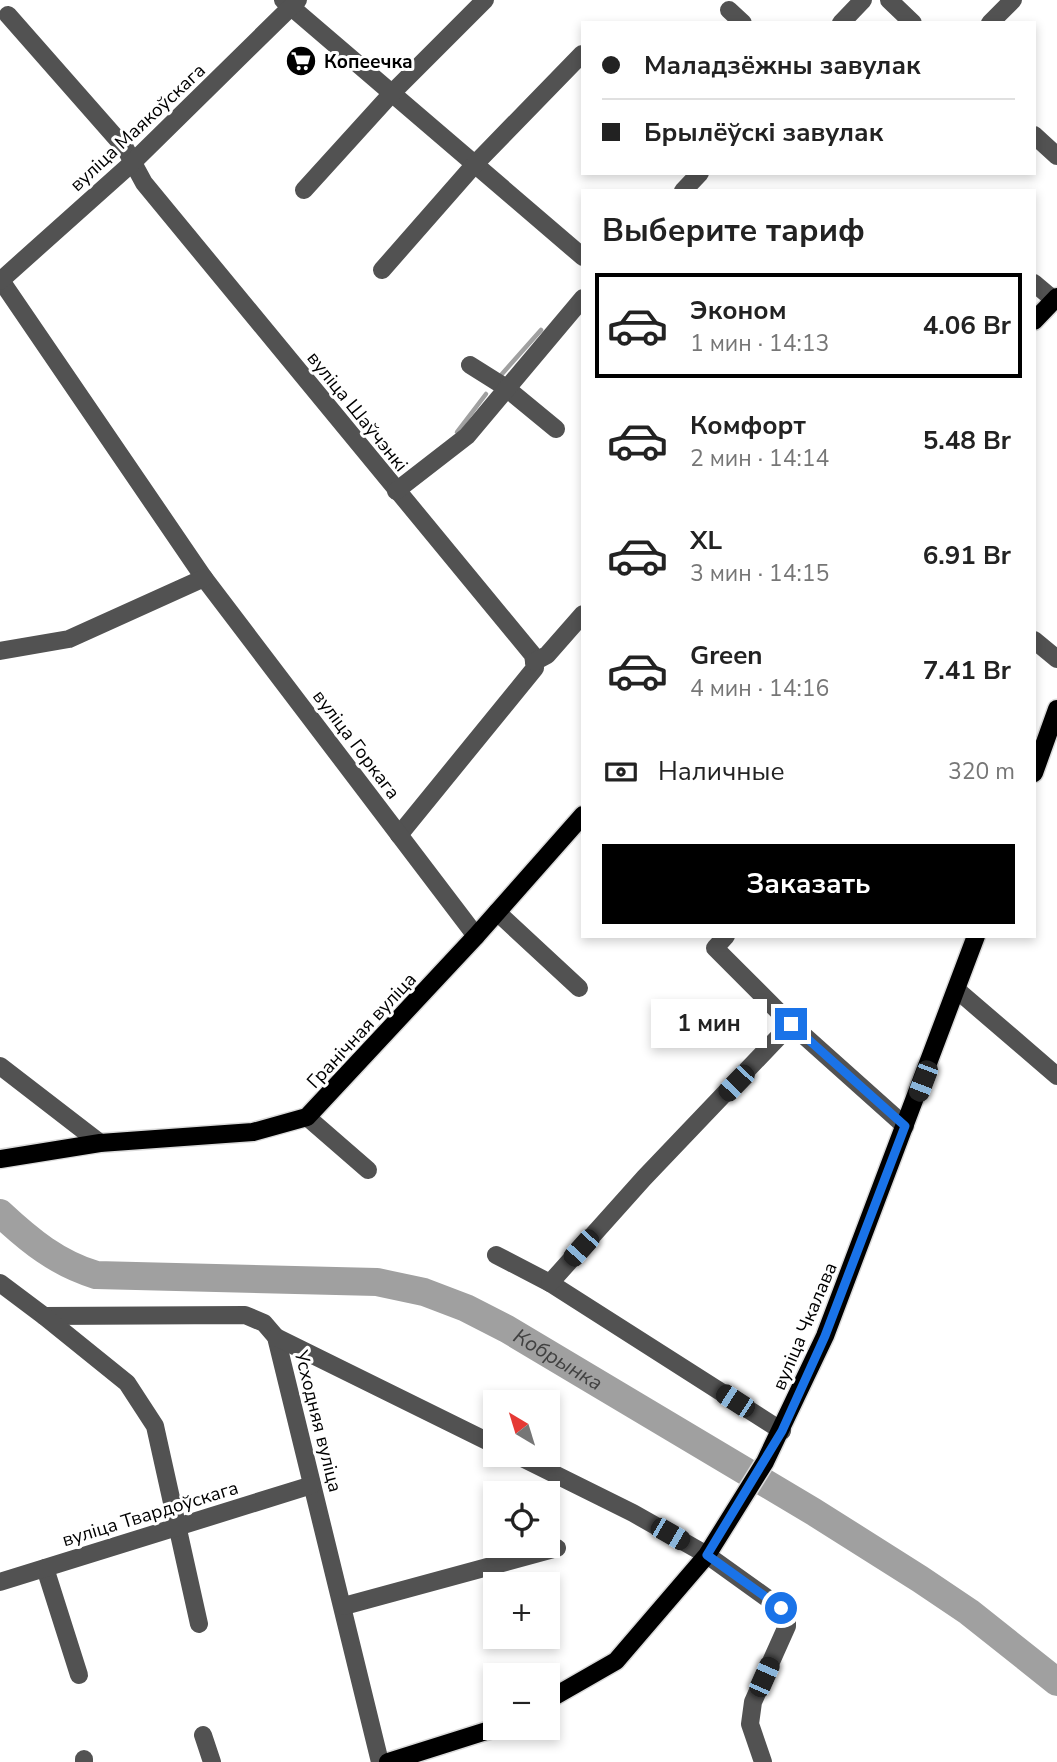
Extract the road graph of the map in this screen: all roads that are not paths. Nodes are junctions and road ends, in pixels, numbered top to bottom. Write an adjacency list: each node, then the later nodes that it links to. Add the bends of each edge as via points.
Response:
1 (485, 0): 11 (street)
2 (863, 0): 7 (street)
3 (889, 0): 8 (street)
4 (1013, 0): 9 (street)
5 (291, 2): 11 (street); 14 (street, вуліца Маякоўскага)
6 (8, 15): 14 (street, вуліца Шаўчэнкі, via 125,148)
7 (843, 21)
8 (912, 21)
9 (992, 21)
10 (581, 55): 15 (street)
11 (393, 92): 15 (street); 18 (street)
12 (1036, 137): 13 (street)
13 (1057, 156)
14 (132, 163): 21 (street, вуліца Маякоўскага); 29 (street, вуліца Шаўчэнкі)
15 (475, 164): 19 (street); 20 (street)
16 (698, 175): 17 (street)
17 (685, 189)
18 (304, 190)
19 (581, 255)
20 (382, 270)
21 (0, 280): 30 (street, вуліца Горкага)
22 (1036, 284): 23 (street)
23 (1055, 298): 25 (main road)
24 (581, 300): 27 (street)
25 (1036, 319)
26 (470, 365): 27 (street)
27 (505, 387): 28 (street); 29 (street, via 467,436)
28 (556, 429)
29 (396, 491): 35 (street, вуліца Шаўчэнкі, via 533,655)
30 (204, 578): 33 (street, via 69,639); 39 (street, вуліца Горкага)
31 (581, 616): 35 (street, via 547,655)
32 (1036, 642): 34 (street)
33 (1, 652)
34 (1057, 659)
35 (534, 662): 39 (street, via 535,668)
36 (1057, 709): 37 (main road)
37 (1036, 767)
38 (581, 817): 40 (main road, Гранічная вуліца)
39 (400, 835): 41 (street, вуліца Горкага)
40 (497, 912): 41 (main road, Гранічная вуліца); 44 (street)
41 (476, 936): 49 (main road, Гранічная вуліца)
42 (724, 938): 46 (street, via 715,948)
43 (975, 938): 45 (main road, вуліца Чкалава)
44 (579, 988)
45 (957, 990): 48 (street); 50 (main road, вуліца Чкалава)
46 (791, 1024): 50 (street); 56 (street)
47 (0, 1066): 51 (street)
48 (1057, 1076)
49 (307, 1117): 51 (main road, Гранічная вуліца, via 253,1132); 53 (street)
50 (905, 1126): 59 (main road, вуліца Чкалава, via 825,1336)
51 (100, 1143): 52 (main road, Гранічная вуліца)
52 (0, 1158)
53 (368, 1170)
54 (496, 1255): 56 (street)
55 (0, 1283): 57 (street)
56 (550, 1283): 59 (street)
57 (44, 1316): 58 (street, Усходняя вуліца, via 245,1315 264,1323); 63 (street, via 127,1383 155,1426)
58 (276, 1337): 60 (street); 62 (street, Усходняя вуліца)
59 (782, 1431): 64 (main road, вуліца Чкалава)
60 (483, 1439)
61 (540, 1467): 64 (street)
62 (312, 1485): 63 (street, вуліца Твардоўскага); 68 (street, Усходняя вуліца)
63 (176, 1527): 66 (street, вуліца Твардоўскага); 69 (street)
64 (707, 1555): 71 (main road, вуліца Чкалава, via 616,1661); 77 (street, via 787,1616 787,1626 753,1702 750,1724)
65 (520, 1558): 68 (street)
66 (45, 1568): 67 (street, вуліца Твардоўскага); 70 (street)
67 (0, 1582)
68 (344, 1606): 75 (street, Усходняя вуліца)
69 (199, 1624)
70 (79, 1675)
71 (560, 1693)
72 (483, 1732): 76 (main road)
73 (203, 1735): 74 (street)
74 (212, 1762)
75 (380, 1762)
76 (388, 1762)
77 (763, 1762)

